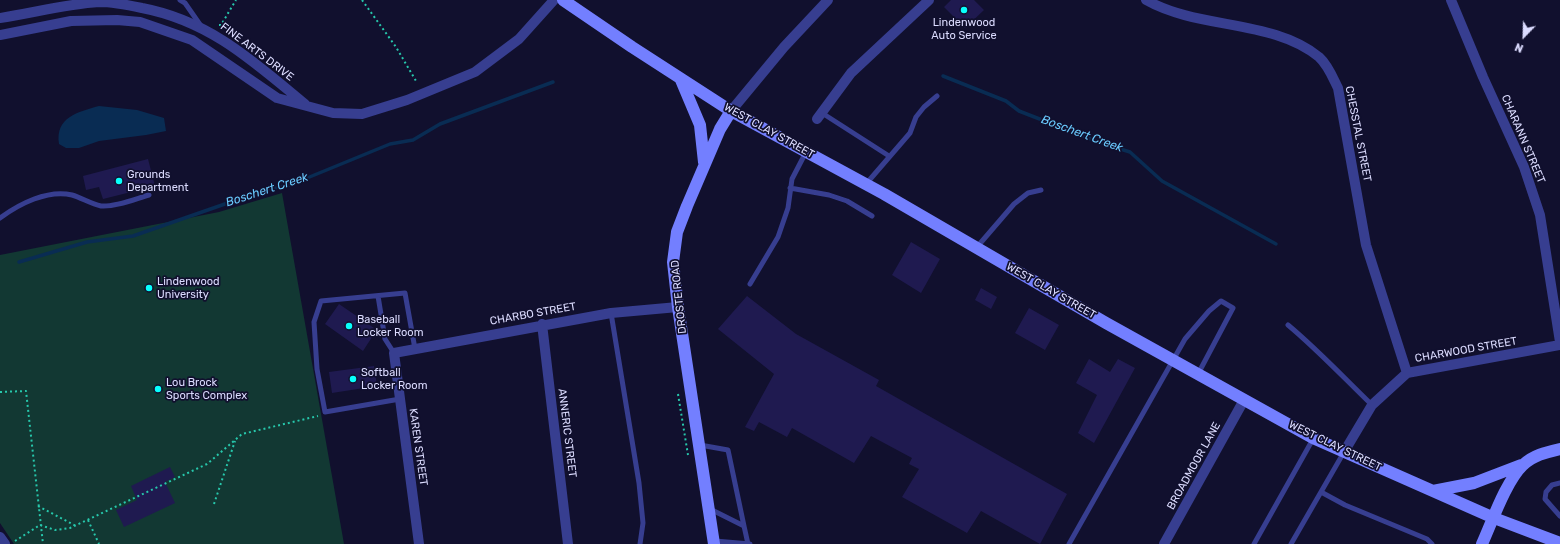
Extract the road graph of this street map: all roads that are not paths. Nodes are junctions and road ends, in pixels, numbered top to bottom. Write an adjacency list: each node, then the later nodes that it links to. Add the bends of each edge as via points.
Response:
1 (180, 0): 10 (lane, via 186,3)
2 (554, 0): 14 (street, FINE ARTS DRIVE, via 519,39 476,72 407,100 362,114 333,113)
3 (828, 0): 15 (street, DROSTE ROAD, via 784,47)
4 (1146, 0): 38 (street, CHESSTAL STREET, via 1205,21 1283,37 1300,44 1320,58 1331,73 1338,88 1366,245)
5 (1451, 0): 33 (street, CHARANN STREET, via 1524,167 1540,215)
6 (103, 1): 9 (street, FINE ARTS DRIVE); 10 (street, FINE ARTS DRIVE, via 167,13)
7 (924, 1): 16 (street, via 851,73)
8 (571, 2): 12 (main road, WEST CLAY STREET)
9 (0, 18)
10 (202, 27): 14 (street, FINE ARTS DRIVE, via 232,45)
11 (0, 35): 14 (street, FINE ARTS DRIVE, via 71,21 140,22 192,40 277,98)
12 (681, 79): 15 (main road, WEST CLAY STREET); 19 (main road, via 700,125)
13 (937, 96): 18 (lane, via 916,117 910,133)
14 (308, 106)
15 (731, 111): 17 (main road, WEST CLAY STREET); 19 (main road, DROSTE ROAD)
16 (819, 116): 18 (lane)
17 (806, 152): 20 (main road, WEST CLAY STREET); 21 (lane)
18 (889, 156): 20 (lane)
19 (704, 163): 29 (main road, DROSTE ROAD, via 677,232 674,262)
20 (866, 184): 26 (main road, WEST CLAY STREET)
21 (790, 188): 24 (lane, via 847,201); 27 (lane, via 788,208 778,237)
22 (1041, 190): 26 (lane, via 1028,193 1014,204)
23 (149, 195): 25 (lane, via 100,206 71,195 55,195 18,206)
24 (872, 216)
25 (0, 218)
26 (976, 248): 37 (main road, WEST CLAY STREET)
27 (750, 284)
28 (378, 296): 35 (lane, via 405,293); 36 (lane, via 385,339); 40 (lane, via 321,301 314,322 317,369 325,412)
29 (678, 307): 30 (street, CHARBO STREET); 44 (main road, DROSTE ROAD)
30 (612, 313): 31 (street, CHARBO STREET); 61 (lane, via 639,483 643,523)
31 (542, 324): 35 (street, CHARBO STREET); 60 (street, ANNERIC STREET)
32 (1288, 325): 42 (lane, via 1315,347)
33 (1560, 342)
34 (1560, 345): 38 (street, CHARWOOD STREET)
35 (415, 349): 36 (street, CHARBO STREET)
36 (394, 353): 40 (street, KAREN STREET)
37 (1173, 360): 39 (main road, WEST CLAY STREET); 39 (lane, via 1185,339 1221,301 1233,308); 63 (lane)
38 (1407, 373): 42 (street, CHARWOOD STREET)
39 (1198, 374): 41 (main road, WEST CLAY STREET)
40 (400, 399): 59 (street, KAREN STREET)
41 (1244, 400): 43 (main road, WEST CLAY STREET); 64 (street, BROADMOOR LANE)
42 (1372, 405): 46 (street, CHARWOOD STREET)
43 (1314, 438): 46 (main road, WEST CLAY STREET); 65 (lane)
44 (700, 445): 51 (main road, DROSTE ROAD); 54 (lane, via 728,450)
45 (1560, 449): 47 (main road, via 1544,452)
46 (1344, 452): 49 (main road, WEST CLAY STREET); 50 (lane)
47 (1524, 464): 49 (main road, via 1474,483); 53 (main road, via 1512,477)
48 (1560, 483): 52 (lane, via 1552,485 1546,492 1545,499)
49 (1433, 491): 53 (main road, WEST CLAY STREET)
50 (1321, 492): 66 (lane); 67 (lane, via 1345,505 1427,539)
51 (709, 509): 54 (lane); 57 (main road, DROSTE ROAD)
52 (1560, 516)
53 (1494, 518): 58 (main road, WEST CLAY STREET); 68 (main road)
54 (744, 526): 62 (lane)
55 (0, 537): 56 (street)
56 (9, 543)
57 (714, 543): 62 (lane)
58 (1560, 543)
59 (419, 544)
60 (568, 544)
61 (640, 544)
62 (749, 544)
63 (1069, 544)
64 (1164, 544)
65 (1254, 544)
66 (1291, 544)
67 (1432, 544)
68 (1482, 544)

